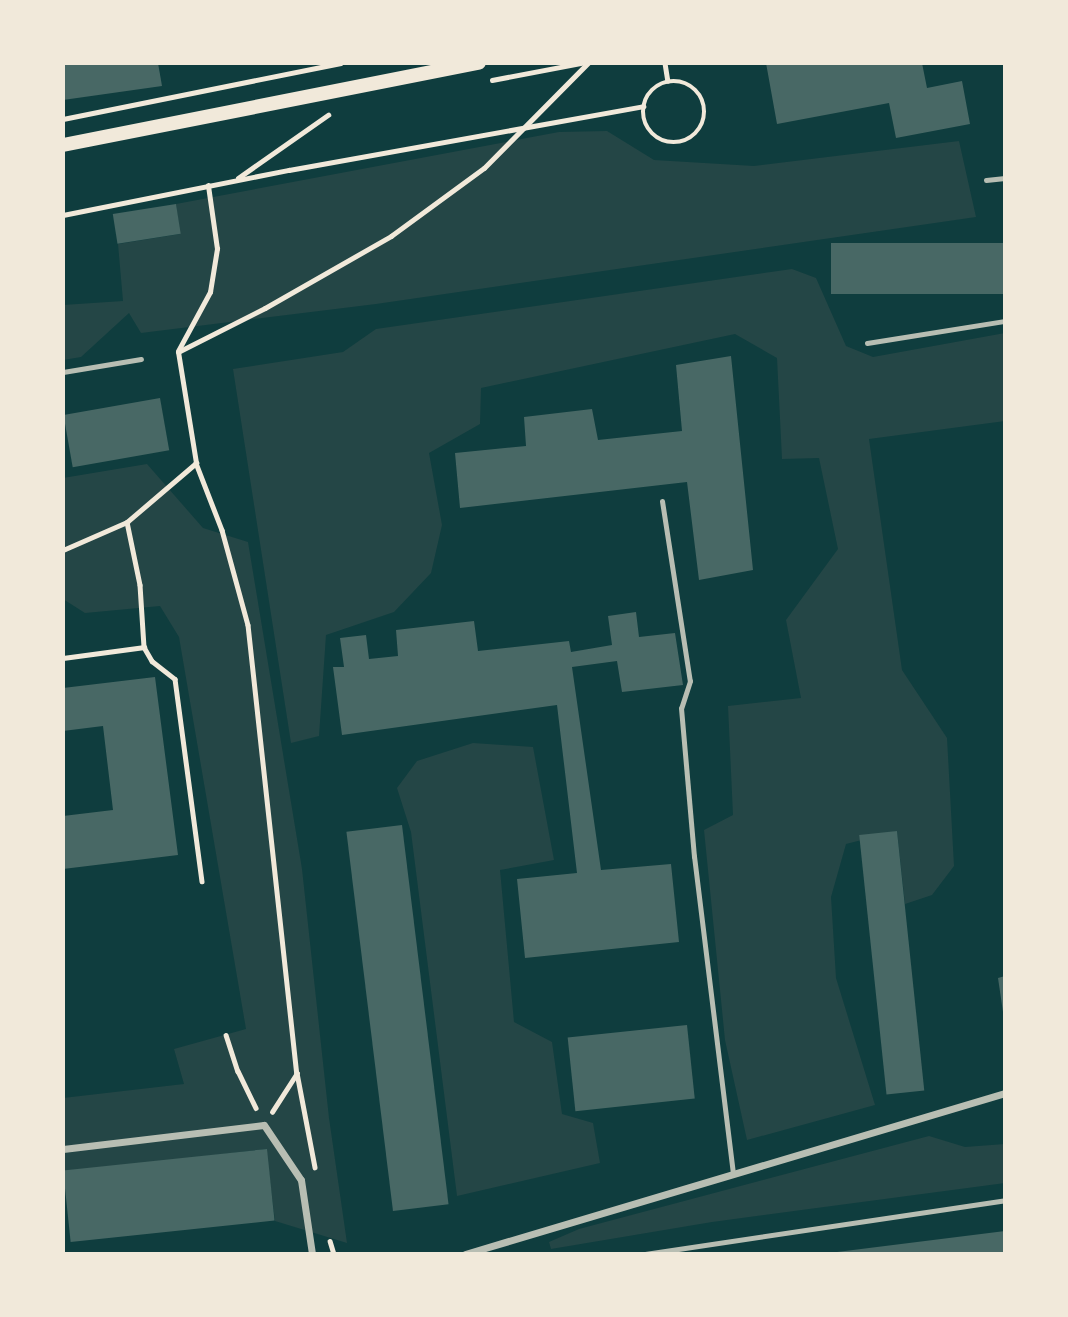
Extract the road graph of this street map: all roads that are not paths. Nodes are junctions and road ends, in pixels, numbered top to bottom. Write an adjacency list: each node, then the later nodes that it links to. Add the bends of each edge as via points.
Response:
1 (479, 63): 2 (main road)
2 (63, 145)
3 (1005, 178): 4 (lane)
4 (986, 180)
5 (1005, 321): 6 (lane)
6 (866, 343)
7 (141, 359): 8 (lane)
8 (63, 372)
9 (662, 501): 12 (lane, via 691,681 681,708)
10 (1005, 1093): 12 (street)
11 (63, 1149): 14 (street, via 264,1125 301,1180)
12 (733, 1174): 15 (street)
13 (1005, 1200): 16 (lane)
14 (312, 1254)
15 (465, 1254)
16 (645, 1254)

